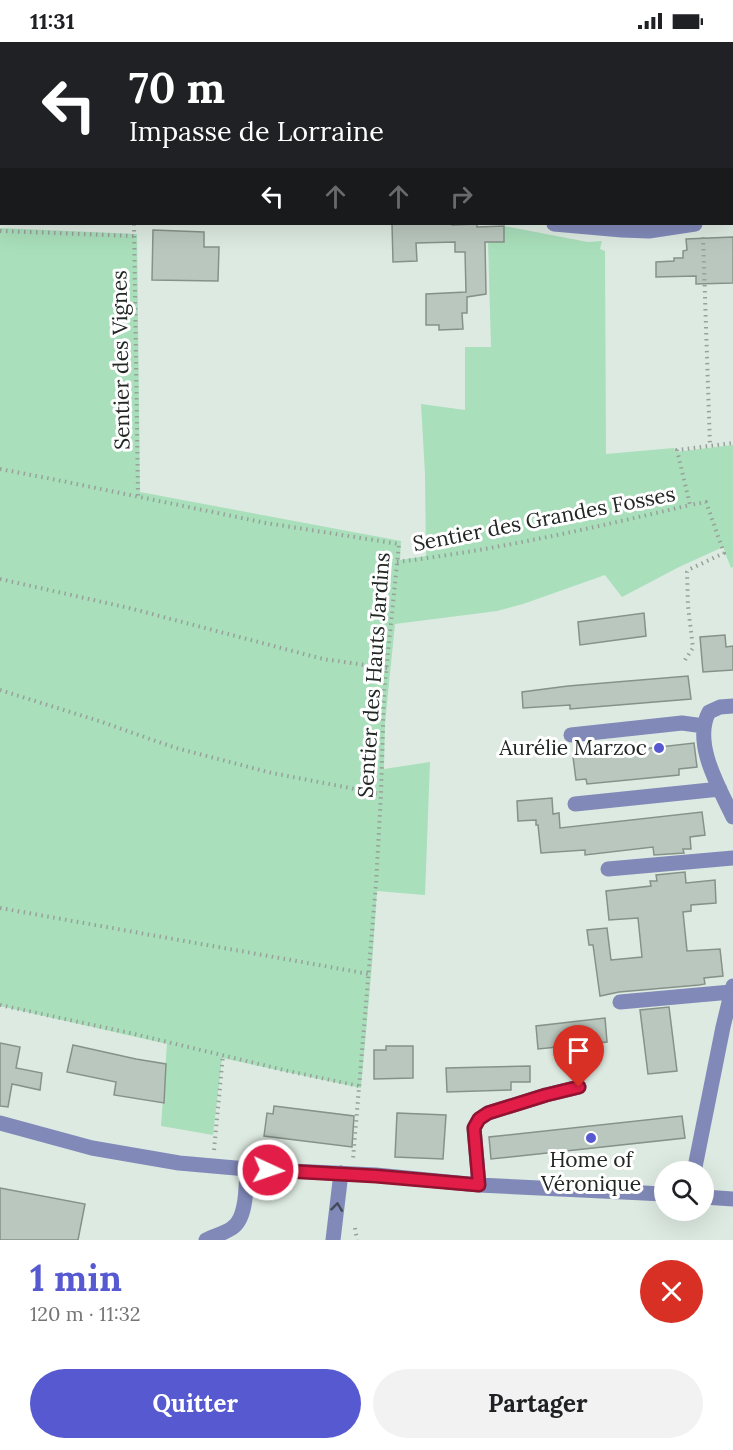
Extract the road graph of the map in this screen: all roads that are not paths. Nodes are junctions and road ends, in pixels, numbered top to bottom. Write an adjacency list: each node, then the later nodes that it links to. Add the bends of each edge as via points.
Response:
1 (565, 225): 2 (street, via 640,231)
2 (699, 229)
3 (733, 706): 4 (street, via 709,712)
4 (704, 726): 5 (street, via 682,723); 6 (street, via 704,744)
5 (571, 735)
6 (720, 789): 7 (street); 8 (street)
7 (575, 804)
8 (733, 817)
9 (733, 858): 10 (street)
10 (608, 869)
11 (732, 988): 12 (street); 13 (street)
12 (620, 1002)
13 (728, 1029): 16 (street)
14 (579, 1087): 19 (street, via 479,1119 474,1128)
15 (0, 1123): 17 (street, via 92,1148)
16 (697, 1161)
17 (247, 1169): 18 (street); 23 (street, via 239,1221)
18 (341, 1173): 19 (street); 24 (street, one-way to 18)
19 (479, 1185): 20 (street)
20 (654, 1194)
21 (714, 1198): 22 (street)
22 (733, 1199)
23 (206, 1240)
24 (333, 1240)

